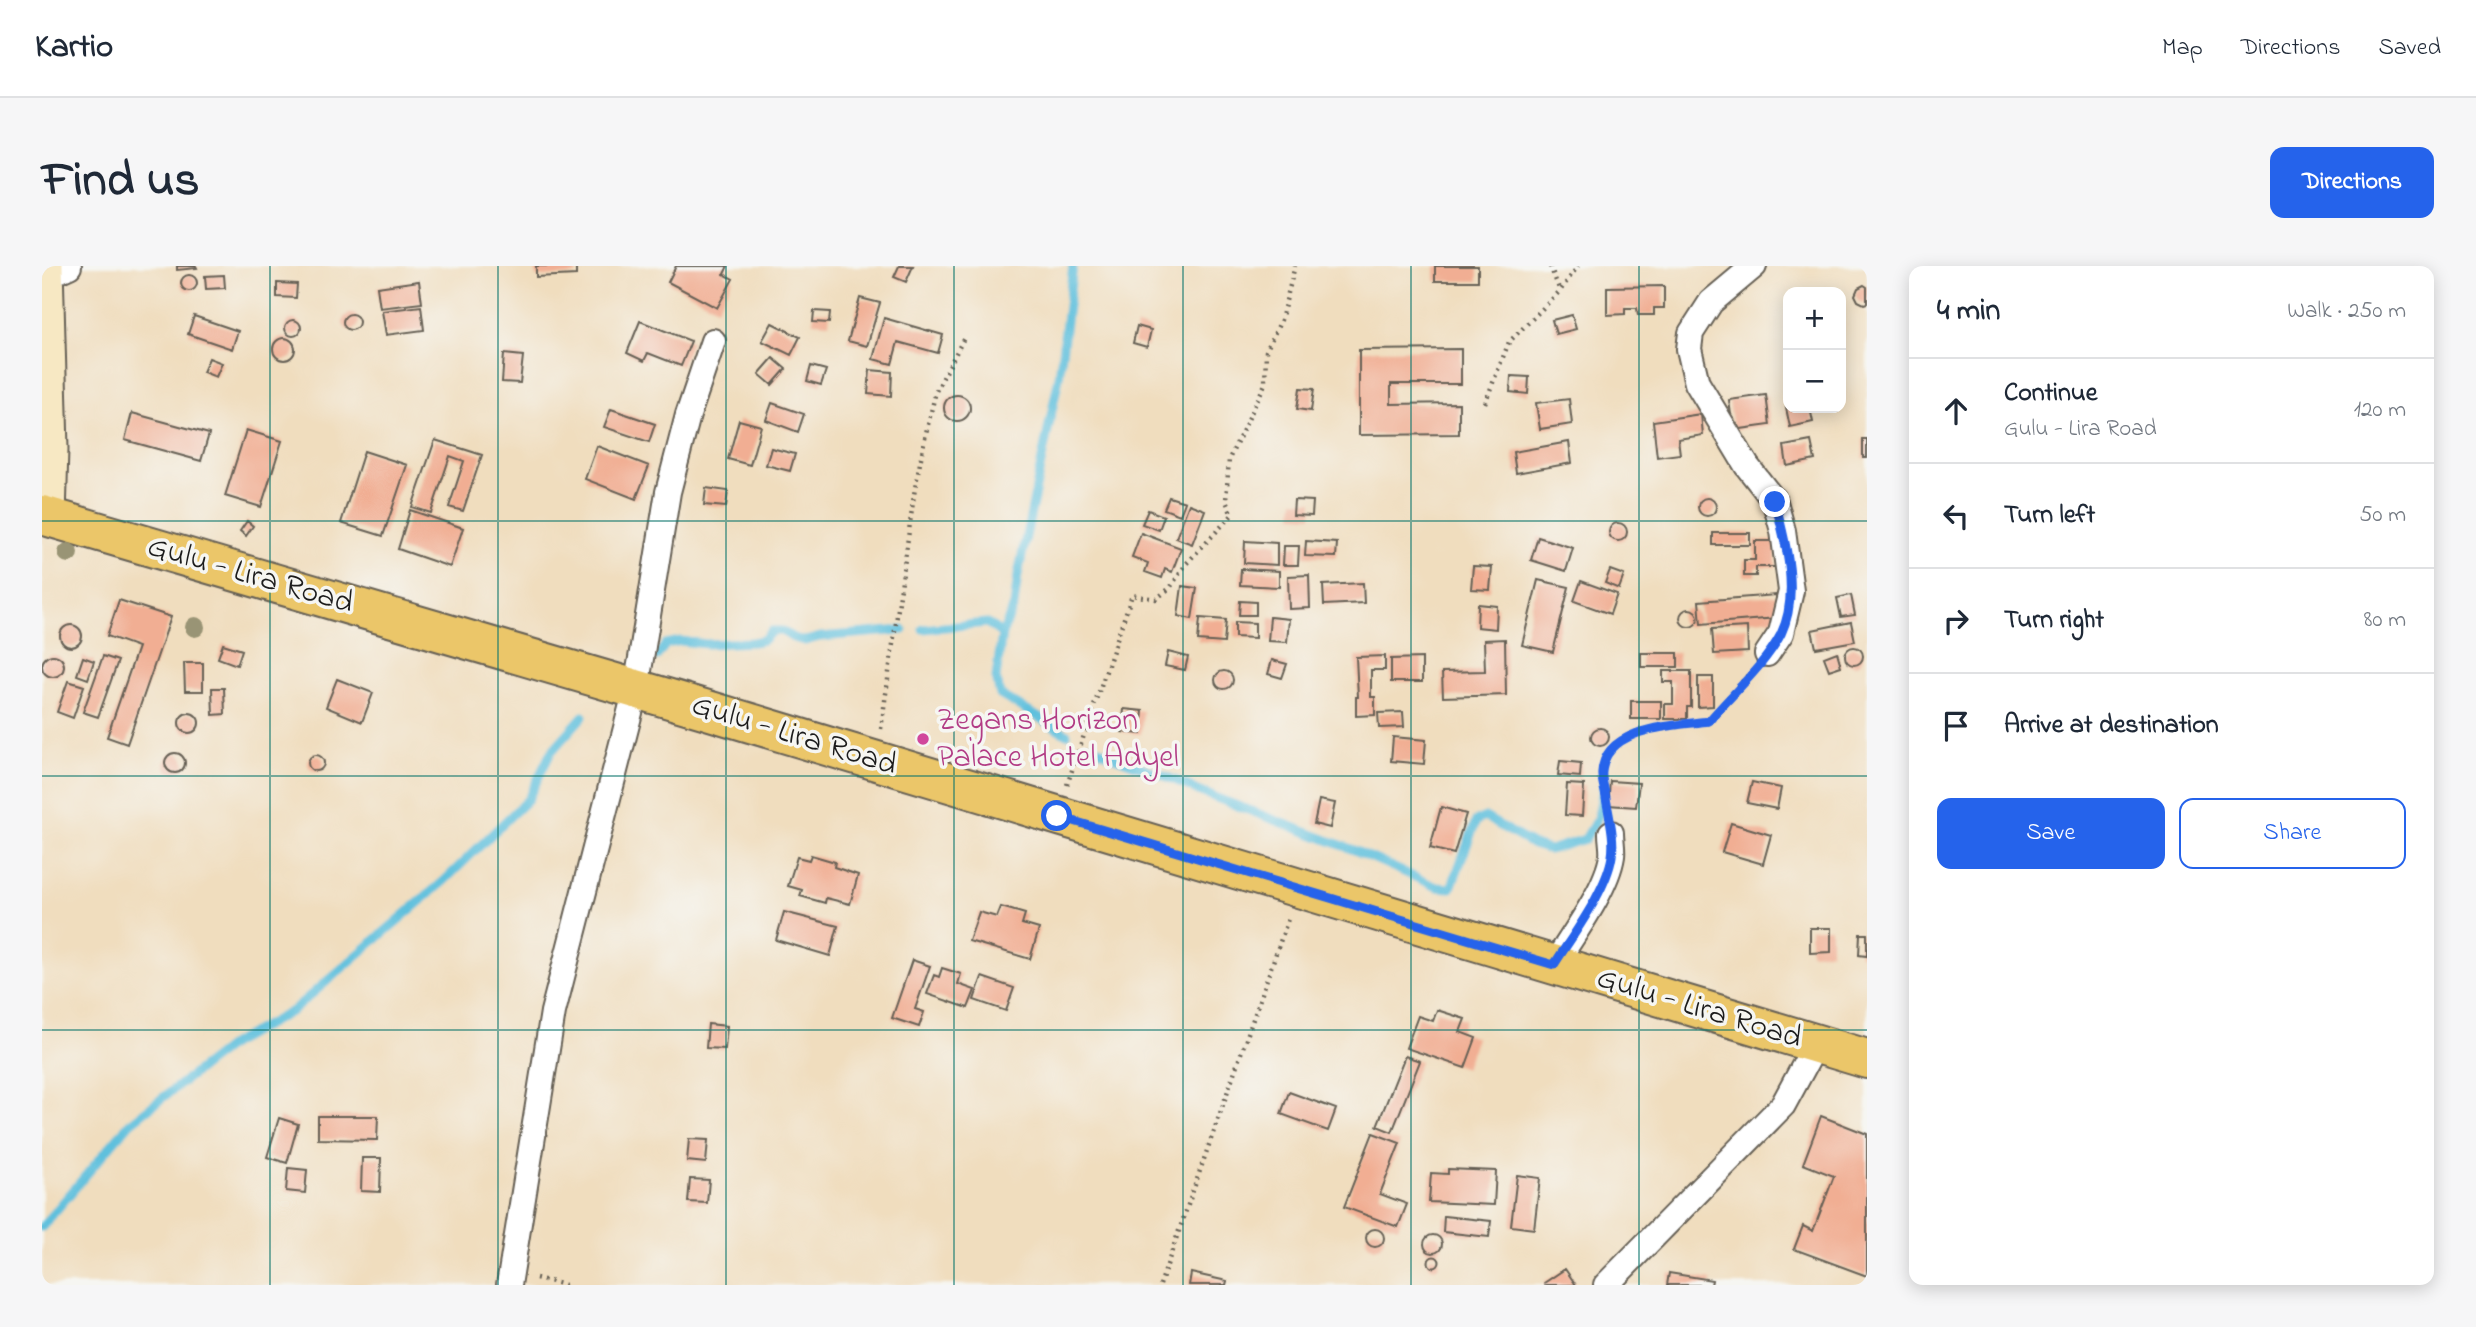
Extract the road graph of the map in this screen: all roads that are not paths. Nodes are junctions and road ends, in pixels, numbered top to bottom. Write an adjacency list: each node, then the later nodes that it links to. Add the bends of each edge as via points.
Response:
1 (1754, 266): 5 (street, via 1711,302 1691,333 1689,349 1697,383 1775,502 1783,531 1791,591 1781,633)
2 (54, 269): 4 (street)
3 (713, 341): 6 (street, via 668,492)
4 (46, 516): 6 (main road, Gulu - Lira Road)
5 (1767, 654)
6 (636, 689): 8 (main road, Gulu - Lira Road); 11 (street, via 553,1012)
7 (1611, 845): 8 (street, via 1604,880)
8 (1554, 965): 9 (main road, Gulu - Lira Road)
9 (1816, 1044): 10 (main road, Gulu - Lira Road); 12 (street, via 1783,1105)
10 (1867, 1059)
11 (509, 1285)
12 (1606, 1285)

